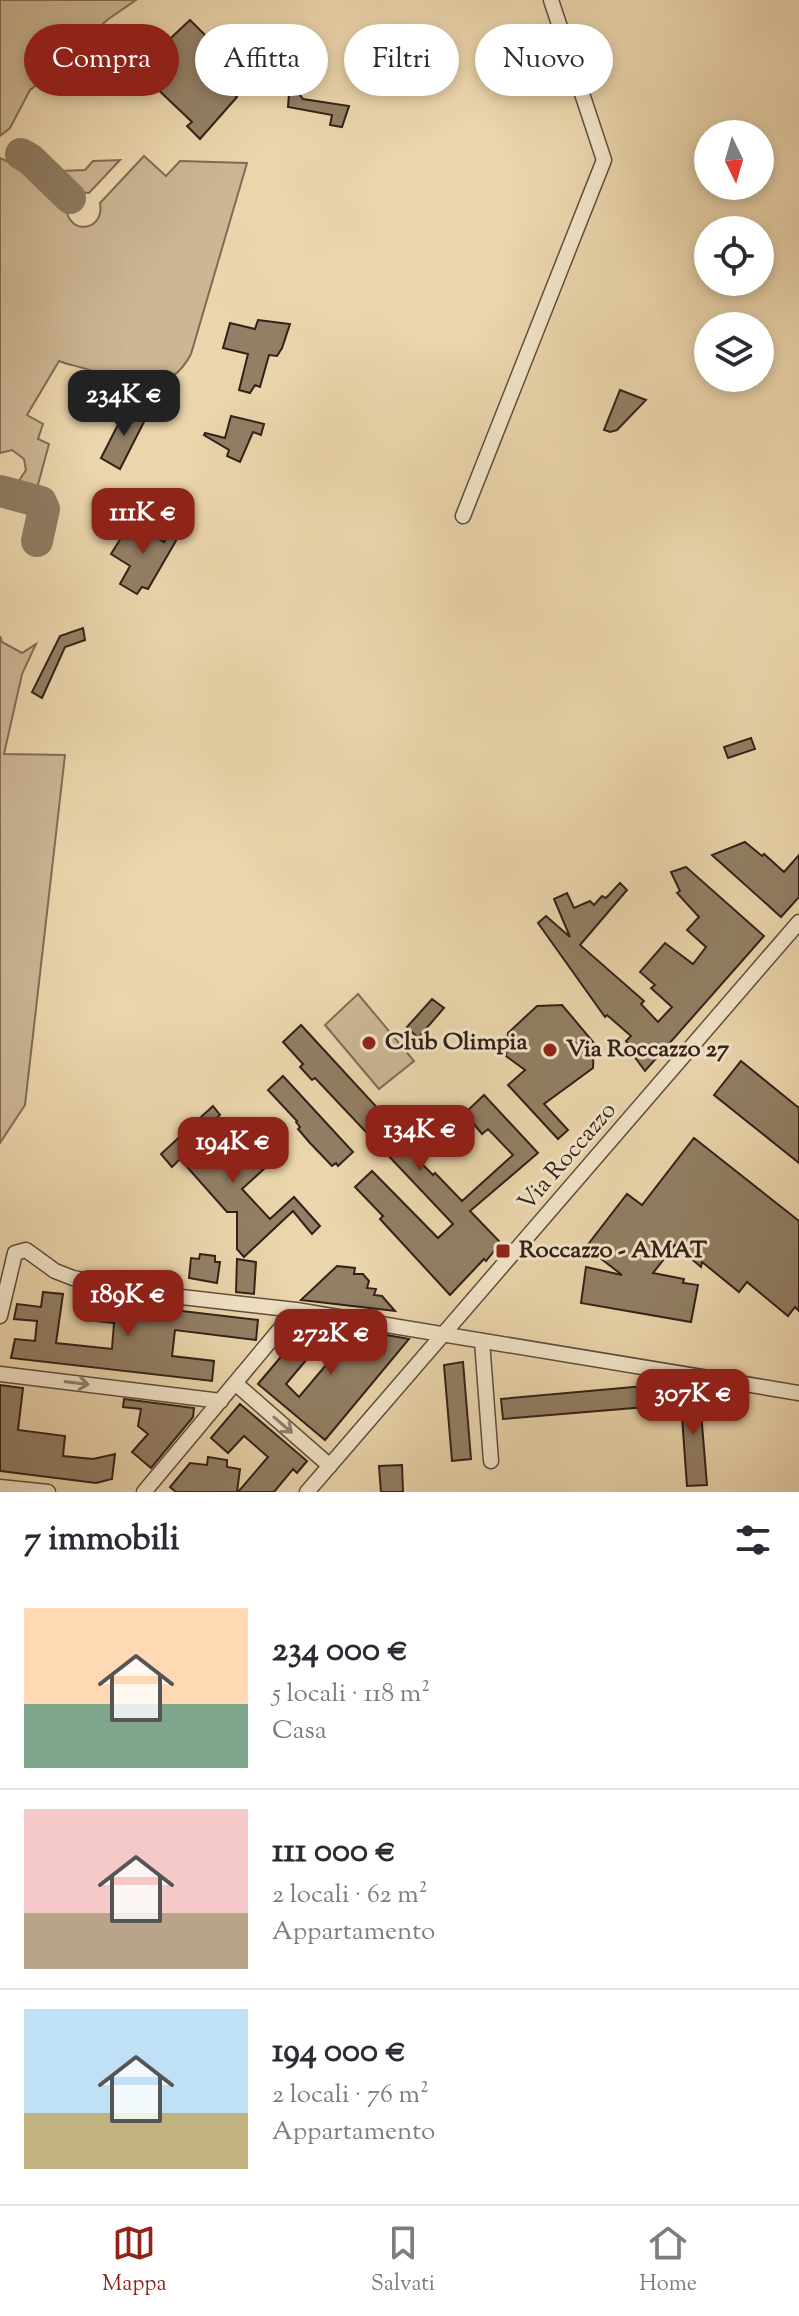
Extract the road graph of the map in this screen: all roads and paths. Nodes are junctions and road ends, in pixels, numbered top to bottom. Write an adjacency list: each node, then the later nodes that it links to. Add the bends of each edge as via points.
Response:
1 (551, 0): 2 (street, via 604,160)
2 (463, 516)
3 (799, 922): 6 (street, Via Roccazzo)
4 (296, 1310): 5 (street, via 73,1278 26,1250 15,1253); 6 (street); 9 (street)
5 (0, 1316)
6 (444, 1335): 7 (street); 13 (street, Via Roccazzo)
7 (482, 1341): 10 (street); 12 (street)
8 (0, 1374): 11 (street, one-way to 11)
9 (235, 1383): 11 (street); 13 (street, one-way to 13)
10 (799, 1393)
11 (221, 1401): 16 (street)
12 (491, 1461)
13 (330, 1466): 17 (street, Via Roccazzo)
14 (0, 1487): 15 (street)
15 (48, 1492)
16 (144, 1492)
17 (307, 1492)

